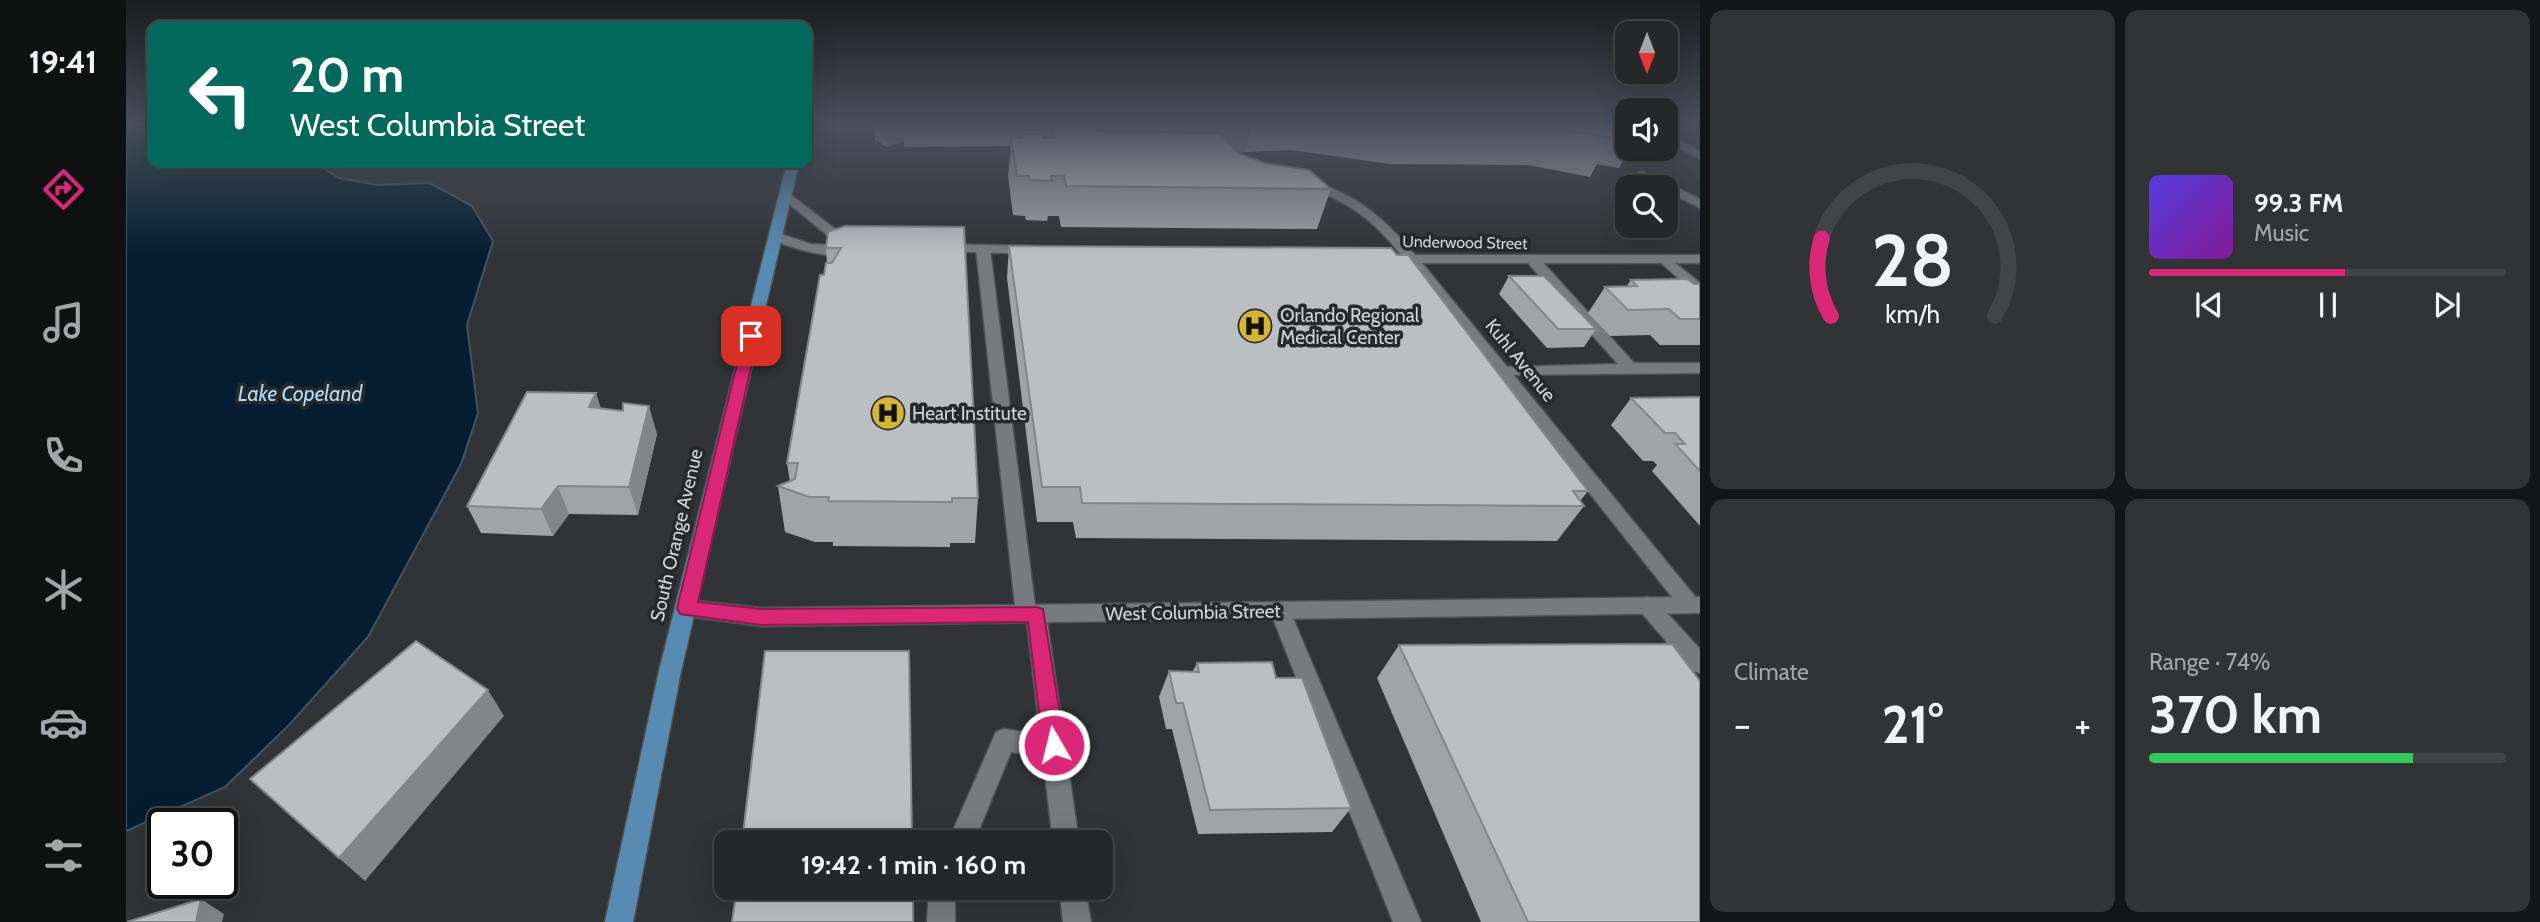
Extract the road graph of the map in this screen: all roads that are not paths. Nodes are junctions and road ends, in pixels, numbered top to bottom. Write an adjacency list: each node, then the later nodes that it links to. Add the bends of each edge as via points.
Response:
1 (792, 168): 4 (main road, South Orange Avenue)
2 (1642, 174): 5 (street)
3 (1291, 180): 11 (street, Kuhl Avenue, via 1366,209)
4 (787, 196): 6 (main road, South Orange Avenue); 6 (street, via 830,231 869,246 827,252 797,247)
5 (1700, 204)
6 (775, 236): 20 (main road, South Orange Avenue)
7 (934, 248): 8 (street)
8 (984, 249): 9 (street); 23 (street)
9 (1046, 250)
10 (1370, 257): 11 (street, Underwood Street)
11 (1412, 259): 14 (street, Underwood Street); 18 (street, Kuhl Avenue)
12 (1665, 259): 13 (street, Underwood Street); 14 (street, Underwood Street); 15 (street)
13 (1700, 259)
14 (1533, 260): 16 (street)
15 (1700, 290)
16 (1630, 368): 17 (street); 18 (street)
17 (1700, 368)
18 (1504, 372): 21 (street, Kuhl Avenue)
19 (1647, 605): 21 (street, West Columbia Street); 22 (street, West Columbia Street); 24 (street)
20 (687, 608): 23 (street, West Columbia Street, via 761,617); 30 (main road, South Orange Avenue)
21 (1697, 609)
22 (1280, 611): 23 (street, West Columbia Street); 33 (street)
23 (1031, 614): 25 (street)
24 (1700, 664)
25 (1054, 745): 26 (street, via 1004,740); 27 (street)
26 (966, 830)
27 (1065, 830)
28 (942, 900): 31 (street)
29 (1074, 900): 32 (street)
30 (619, 922)
31 (941, 922)
32 (1077, 922)
33 (1407, 922)

